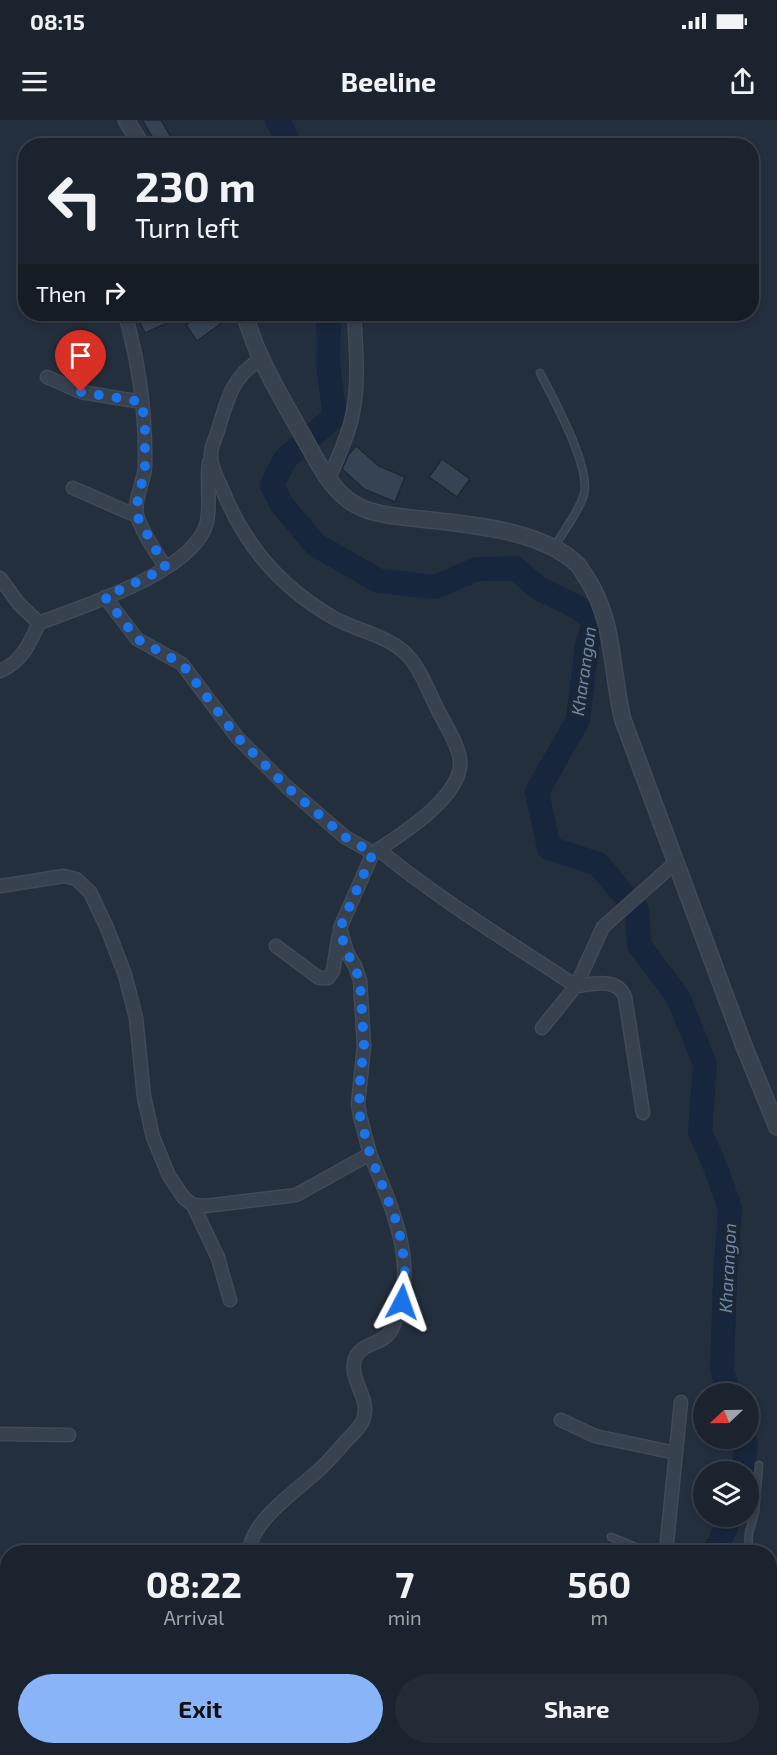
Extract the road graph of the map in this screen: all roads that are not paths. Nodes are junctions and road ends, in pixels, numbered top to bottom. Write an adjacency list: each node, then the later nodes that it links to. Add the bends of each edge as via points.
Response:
1 (126, 120): 2 (street)
2 (134, 138)
3 (127, 321): 9 (street)
4 (247, 321): 6 (street)
5 (354, 321): 11 (street, via 355,402 346,439)
6 (261, 359): 10 (street, via 242,373 230,392); 11 (street)
7 (540, 373): 14 (lane, via 581,465 585,493)
8 (47, 377): 9 (street, via 81,392)
9 (142, 402): 13 (street, via 145,469)
10 (210, 455): 15 (street, via 209,506 204,529 193,548); 20 (street, via 240,530 255,552 314,606 391,643 410,658 458,753 458,773 443,798 428,815)
11 (326, 475): 14 (street, via 346,499 367,510 518,535)
12 (73, 488): 13 (street)
13 (137, 516): 15 (street)
14 (554, 547): 21 (street, via 578,566 597,595 608,624 623,720)
15 (166, 568): 17 (street)
16 (0, 578): 18 (street)
17 (105, 597): 18 (street); 20 (street, via 137,639 182,664 237,737 287,787 345,837)
18 (39, 623): 19 (street, via 25,653)
19 (0, 671)
20 (376, 852): 23 (street); 25 (street)
21 (676, 862): 25 (street, via 599,932); 28 (street)
22 (0, 886): 30 (street, via 64,876 76,879 90,892 125,975 153,1137 169,1176 184,1198)
23 (340, 928): 24 (street, via 333,971 328,978 319,978); 29 (street, via 360,980 364,1046 358,1104)
24 (276, 946)
25 (576, 986): 26 (street); 27 (street, via 609,983 623,991)
26 (542, 1028)
27 (643, 1113)
28 (777, 1127)
29 (370, 1154): 30 (street, via 296,1195); 39 (street, via 402,1244 402,1302 388,1335 364,1347 354,1360 364,1419 320,1469 263,1522)
30 (194, 1205): 31 (street, via 218,1258)
31 (230, 1300)
32 (681, 1402): 36 (street)
33 (561, 1420): 36 (street, via 595,1436)
34 (0, 1434): 35 (street)
35 (69, 1435)
36 (676, 1453): 41 (street)
37 (751, 1527): 42 (lane)
38 (611, 1537): 40 (lane)
39 (251, 1545)
40 (631, 1545)
41 (667, 1545)
42 (748, 1545)

